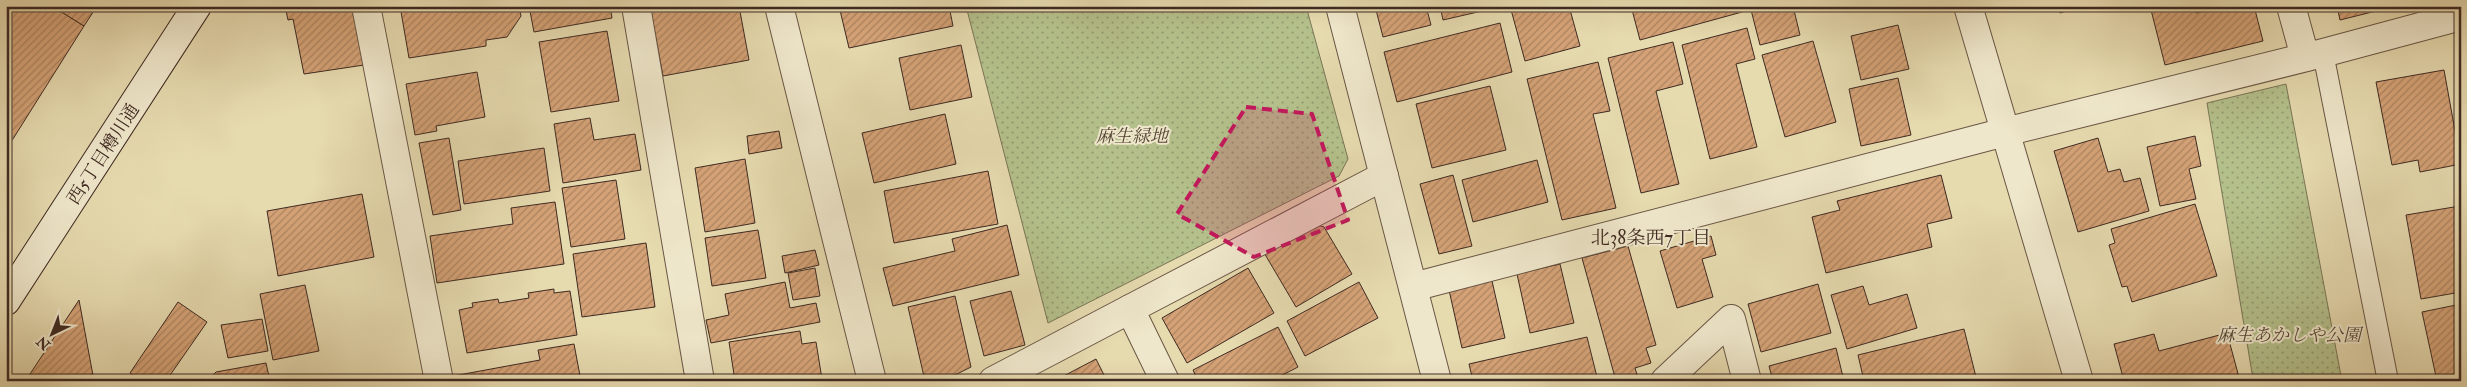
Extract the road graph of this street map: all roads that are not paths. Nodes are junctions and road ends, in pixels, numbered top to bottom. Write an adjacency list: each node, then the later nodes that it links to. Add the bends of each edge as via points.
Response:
1 (197, 6): 13 (street, 西5丁目樽川通)
2 (366, 6): 15 (street)
3 (636, 6): 16 (street)
4 (779, 6): 17 (street)
5 (1340, 6): 11 (street)
6 (1968, 6): 10 (street)
7 (2291, 6): 9 (street)
8 (2461, 16): 9 (street)
9 (2314, 55): 10 (street); 24 (lane)
10 (2005, 132): 12 (street); 23 (street)
11 (1384, 176): 12 (street); 14 (street)
12 (1413, 287): 20 (street)
13 (6, 301)
14 (1130, 309): 18 (street); 19 (street)
15 (439, 381)
16 (700, 381)
17 (872, 381)
18 (993, 381)
19 (1165, 381)
20 (1437, 381)
21 (1665, 381): 22 (street, via 1731,319)
22 (1747, 381)
23 (2079, 381)
24 (2388, 381)

